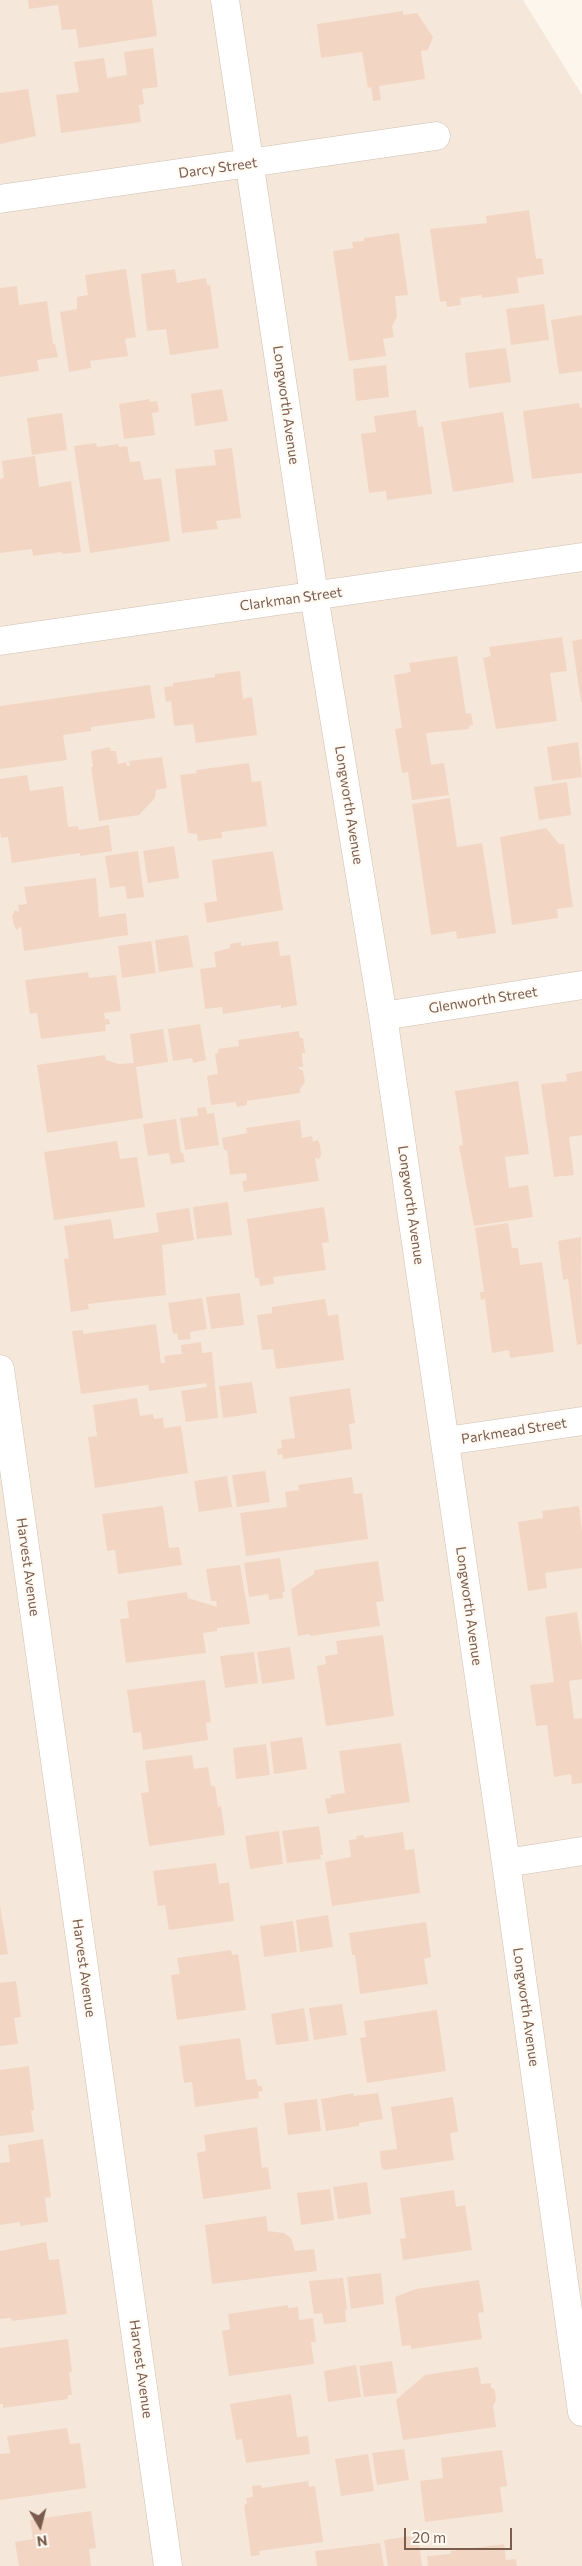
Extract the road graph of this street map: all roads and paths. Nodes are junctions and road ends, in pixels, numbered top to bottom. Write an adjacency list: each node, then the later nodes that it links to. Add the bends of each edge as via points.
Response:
1 (226, 0): 3 (street, Longworth Avenue)
2 (436, 136): 3 (street, Darcy Street)
3 (251, 163): 4 (street, Darcy Street); 6 (street, Longworth Avenue)
4 (0, 199)
5 (582, 557): 6 (street, Clarkman Street)
6 (314, 595): 7 (street, Clarkman Street); 9 (street, Longworth Avenue)
7 (0, 641)
8 (582, 985): 9 (street, Glenworth Street)
9 (383, 1016): 12 (street, Longworth Avenue)
10 (0, 1369): 17 (street, Harvest Avenue)
11 (582, 1421): 12 (street, Parkmead Street)
12 (446, 1441): 14 (street, Longworth Avenue)
13 (582, 1851): 14 (street)
14 (506, 1863): 15 (street, Longworth Avenue)
15 (573, 2283): 16 (street, Longworth Avenue)
16 (582, 2412)
17 (168, 2566)

